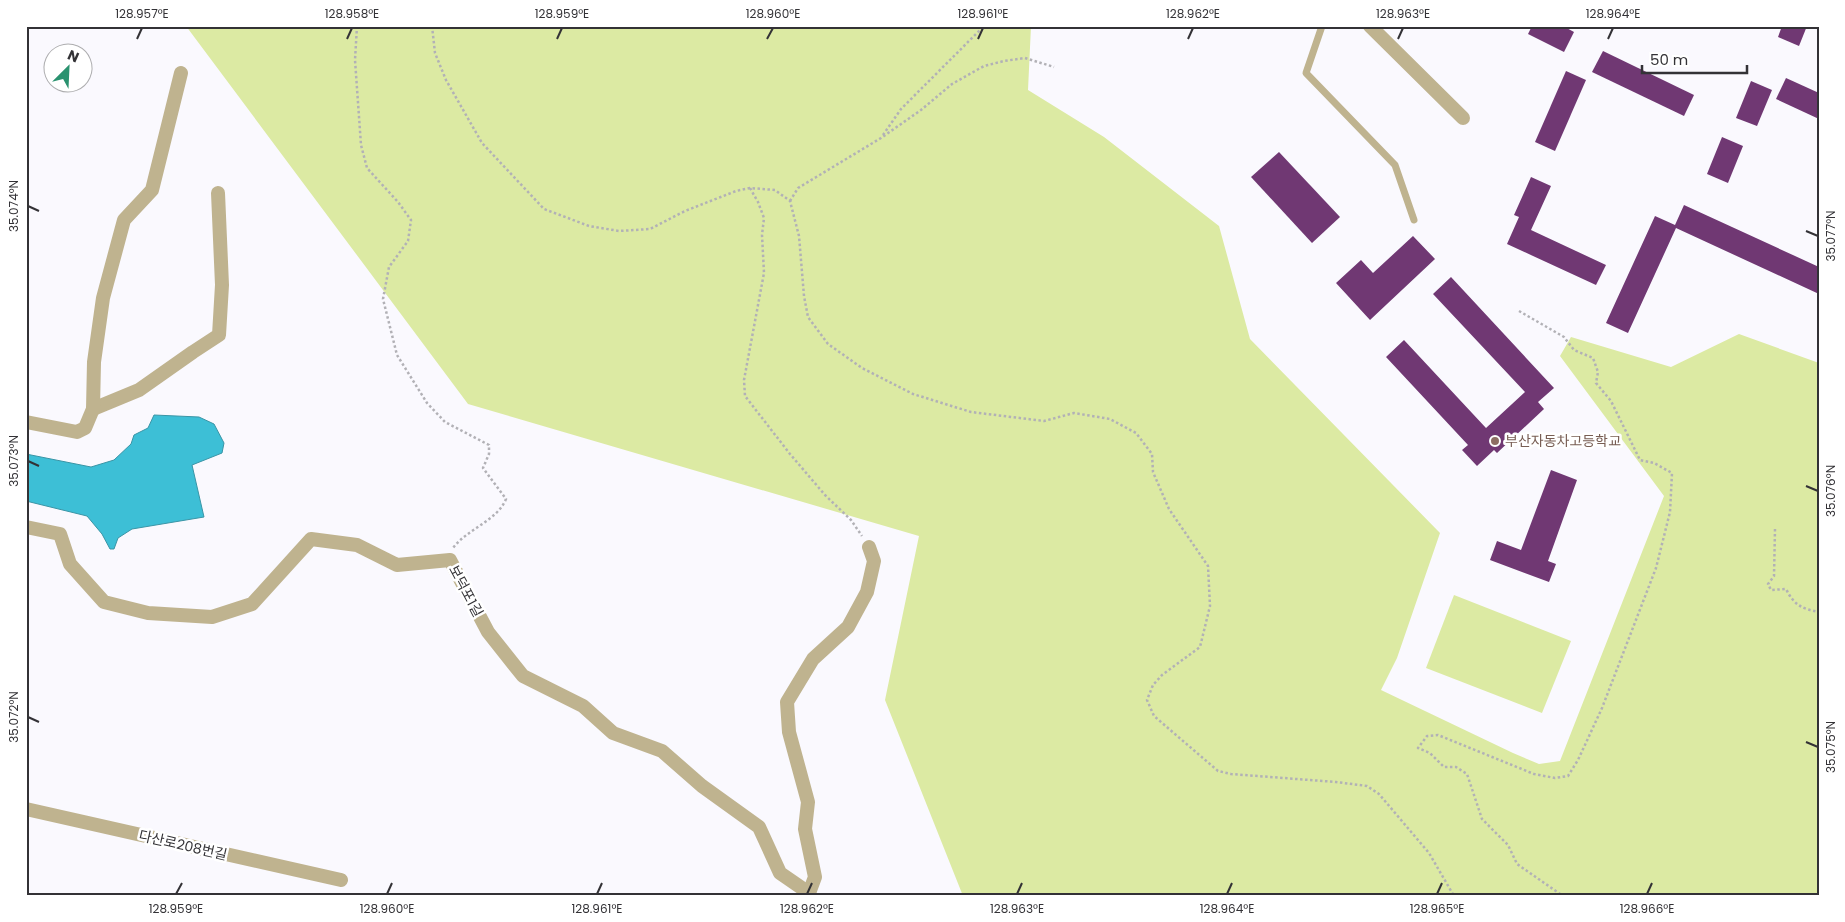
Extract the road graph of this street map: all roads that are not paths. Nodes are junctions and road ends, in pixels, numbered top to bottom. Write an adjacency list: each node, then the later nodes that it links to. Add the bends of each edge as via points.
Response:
1 (1322, 26): 6 (lane, via 1306,73 1395,165)
2 (1370, 26): 4 (street)
3 (181, 72): 7 (street, via 152,190 124,220 103,298 94,362)
4 (1463, 118)
5 (218, 193): 7 (street, via 222,285 219,335 140,390)
6 (1414, 220)
7 (93, 409): 8 (street, via 85,428 77,432)
8 (26, 422)
9 (26, 527): 13 (street, 보덕포1길, via 60,534 70,564 104,602 157,613 212,617 252,604 311,539 356,545 396,565 450,560 488,632 523,676 583,706 613,733 662,751 702,786 759,827 780,873)
10 (869, 547): 13 (street, via 874,561 868,592 848,628 813,659 787,702 789,732 808,802 806,828 815,877)
11 (26, 809): 12 (street, 다산로208번길)
12 (340, 880)
13 (810, 894)

